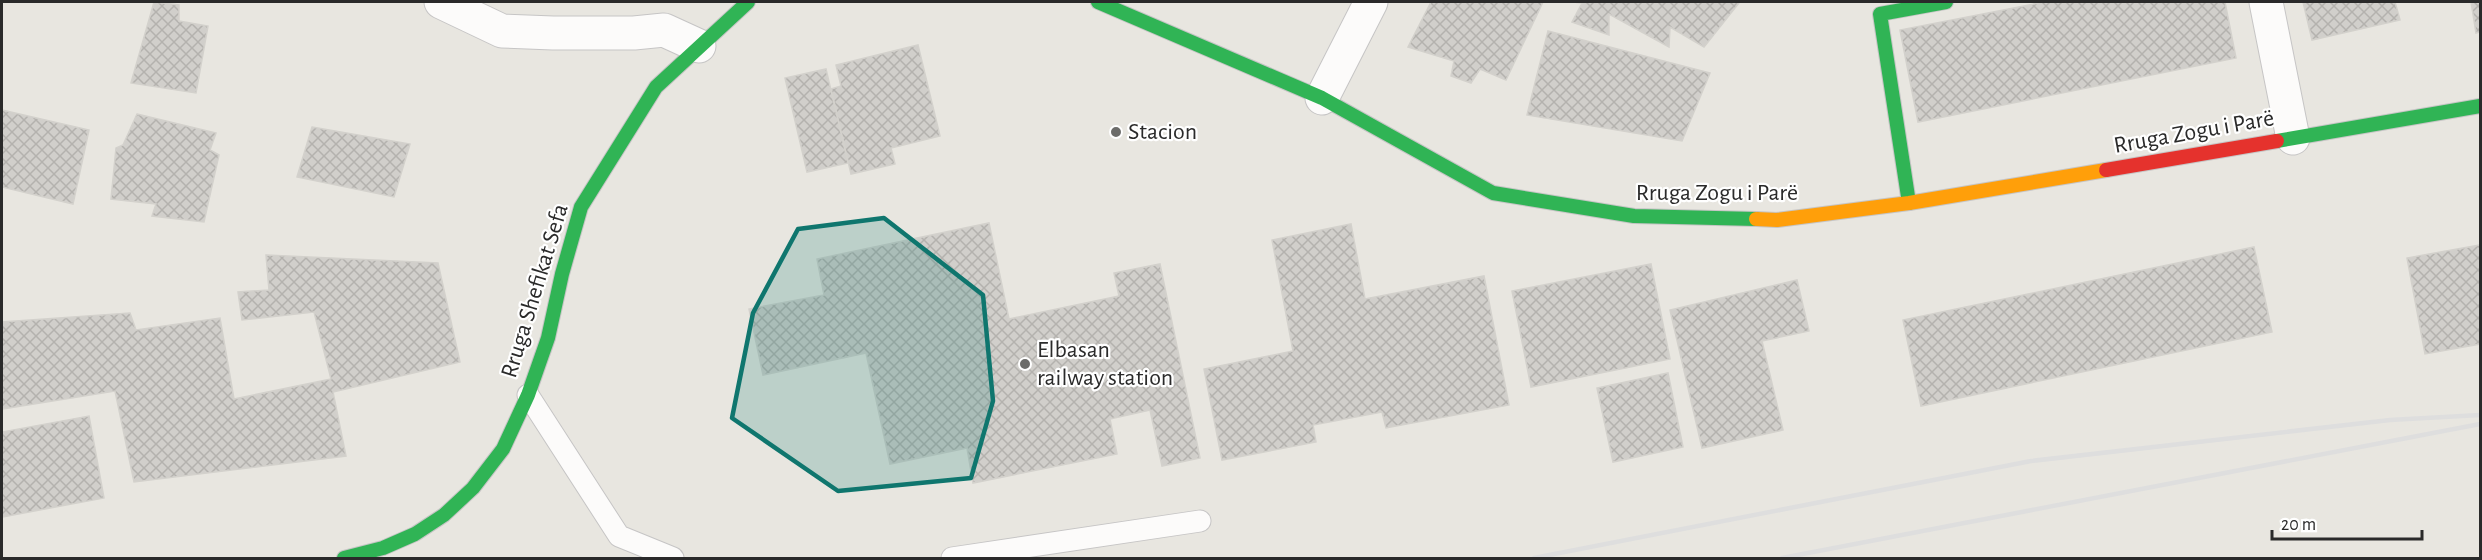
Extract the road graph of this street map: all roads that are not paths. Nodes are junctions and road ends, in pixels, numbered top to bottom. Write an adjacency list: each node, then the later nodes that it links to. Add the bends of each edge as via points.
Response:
1 (441, 2): 7 (street, via 502,31 664,30)
2 (748, 2): 7 (main road, Rruga Shefikat Sefa)
3 (1098, 2): 8 (main road, Rruga Zogu i Parë)
4 (1371, 2): 8 (street)
5 (1946, 2): 11 (main road, via 1880,14)
6 (2266, 2): 10 (street)
7 (699, 46): 12 (main road, Rruga Shefikat Sefa, via 656,87 581,207 548,338)
8 (1322, 98): 11 (main road, Rruga Zogu i Parë, via 1493,193 1634,216 1777,220)
9 (2481, 106): 10 (main road, Rruga Zogu i Parë)
10 (2293, 138): 11 (main road, Rruga Zogu i Parë)
11 (1909, 203)
12 (528, 395): 14 (main road, Rruga Shefikat Sefa, via 503,449 473,488 444,515 383,548); 15 (lane, via 619,536)
13 (1200, 521): 16 (lane)
14 (344, 558)
15 (673, 558)
16 (952, 558)

